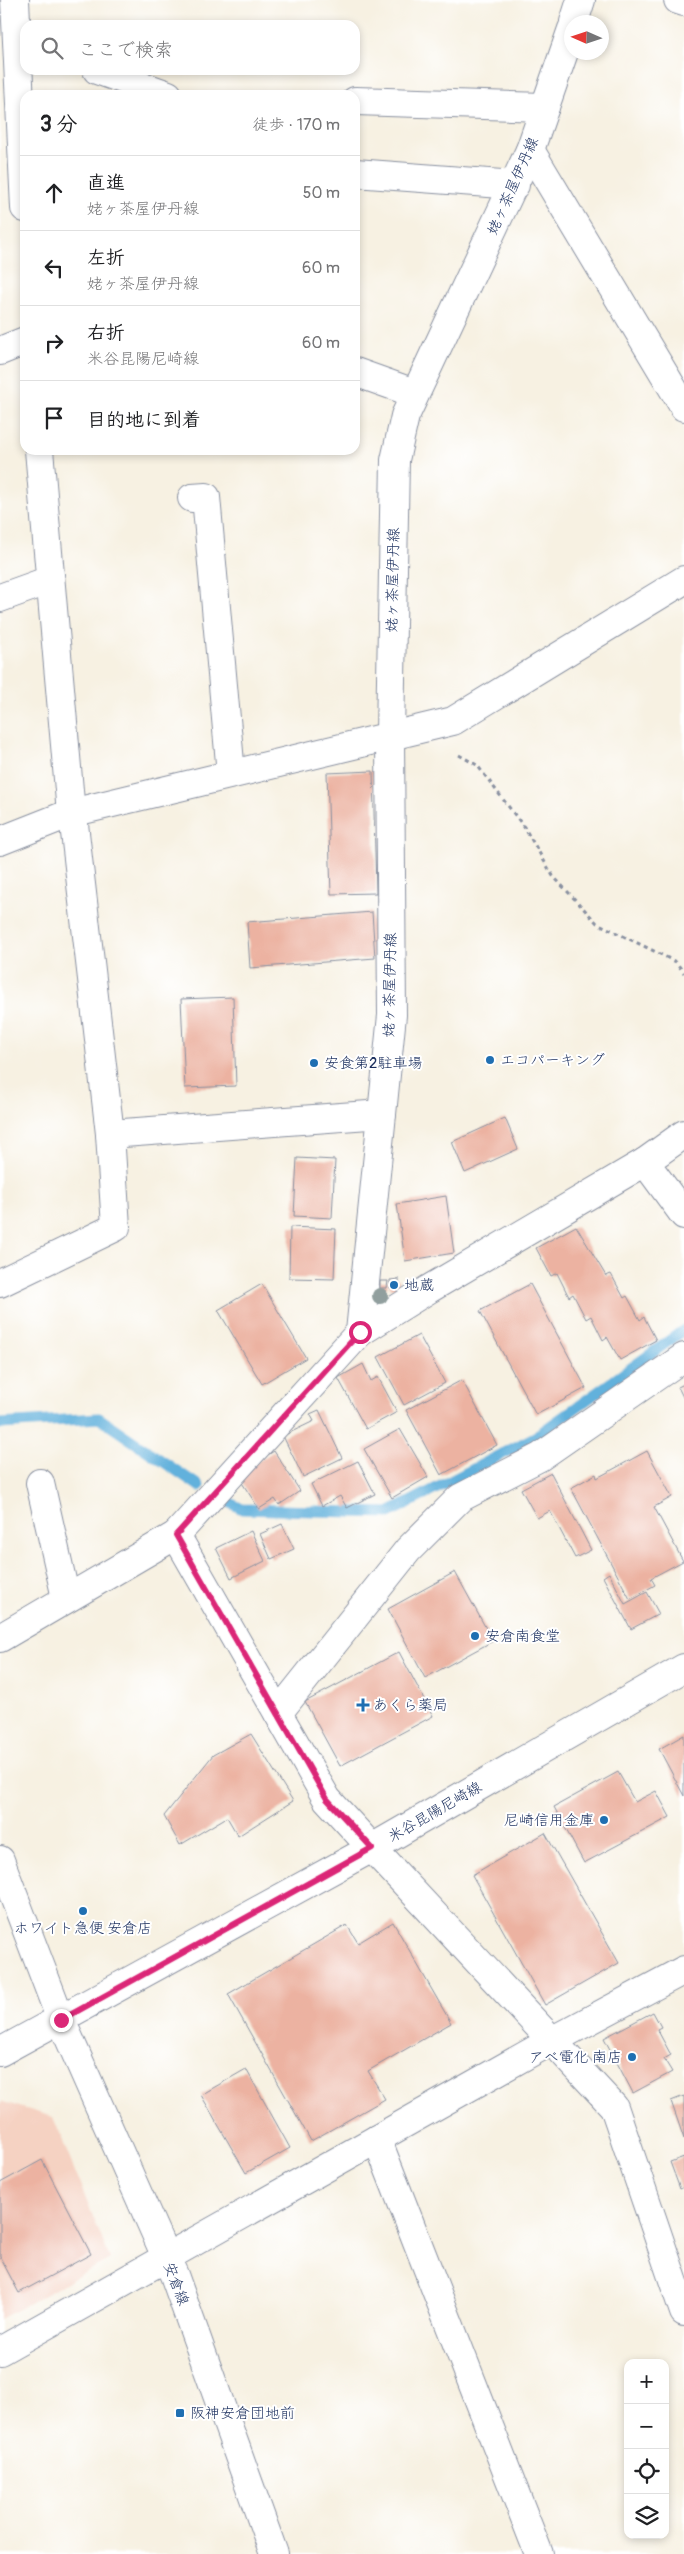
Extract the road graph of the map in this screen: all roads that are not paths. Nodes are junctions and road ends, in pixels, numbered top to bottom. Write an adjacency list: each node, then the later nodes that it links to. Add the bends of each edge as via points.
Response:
1 (15, 0): 6 (street)
2 (581, 0): 5 (street)
3 (678, 0): 4 (street)
4 (684, 2)
5 (576, 15)
6 (20, 34)
7 (564, 52): 13 (street, 姥ヶ茶屋伊丹線)
8 (20, 55): 11 (street)
9 (111, 75): 10 (street)
10 (154, 90)
11 (10, 93): 15 (street)
12 (360, 101): 13 (street)
13 (545, 107): 14 (street, 姥ヶ茶屋伊丹線)
14 (530, 150): 17 (street, 姥ヶ茶屋伊丹線); 22 (street)
15 (20, 152)
16 (360, 173): 17 (street)
17 (515, 185): 21 (street, 姥ヶ茶屋伊丹線)
18 (20, 343): 19 (street)
19 (0, 351)
20 (360, 374): 21 (street)
21 (414, 393): 28 (street, 姥ヶ茶屋伊丹線, via 395,460)
22 (684, 407)
23 (39, 455): 25 (street)
24 (206, 497): 29 (street)
25 (50, 580): 27 (street); 30 (street)
26 (684, 580): 28 (street, via 453,721)
27 (0, 598)
28 (390, 735): 29 (street); 32 (street, 姥ヶ茶屋伊丹線, via 392,1015)
29 (231, 774): 30 (street)
30 (71, 813): 31 (street); 33 (street)
31 (0, 841)
32 (382, 1114): 33 (street); 38 (street, 姥ヶ茶屋伊丹線)
33 (110, 1134): 37 (street, via 116,1227)
34 (684, 1134): 35 (street)
35 (645, 1162): 36 (street); 38 (street)
36 (684, 1215)
37 (0, 1283)
38 (360, 1332): 41 (street)
39 (684, 1357): 45 (street, via 540,1457 460,1498 408,1550)
40 (40, 1484): 42 (street)
41 (176, 1535): 42 (street); 45 (street)
42 (66, 1598): 43 (street)
43 (0, 1638)
44 (684, 1668): 46 (street, 米谷昆陽尼崎線)
45 (278, 1713): 46 (street, via 327,1799)
46 (372, 1848): 49 (street, 米谷昆陽尼崎線); 50 (street)
47 (0, 1860): 49 (street, 安倉線)
48 (684, 1970): 50 (street)
49 (61, 2020): 51 (street, 米谷昆陽尼崎線); 53 (street, 安倉線)
50 (553, 2040): 52 (street); 54 (street, via 614,2107)
51 (0, 2052)
52 (377, 2139): 53 (street); 57 (street)
53 (166, 2259): 55 (street); 56 (street, 安倉線)
54 (684, 2312)
55 (0, 2351)
56 (274, 2554)
57 (539, 2554)

